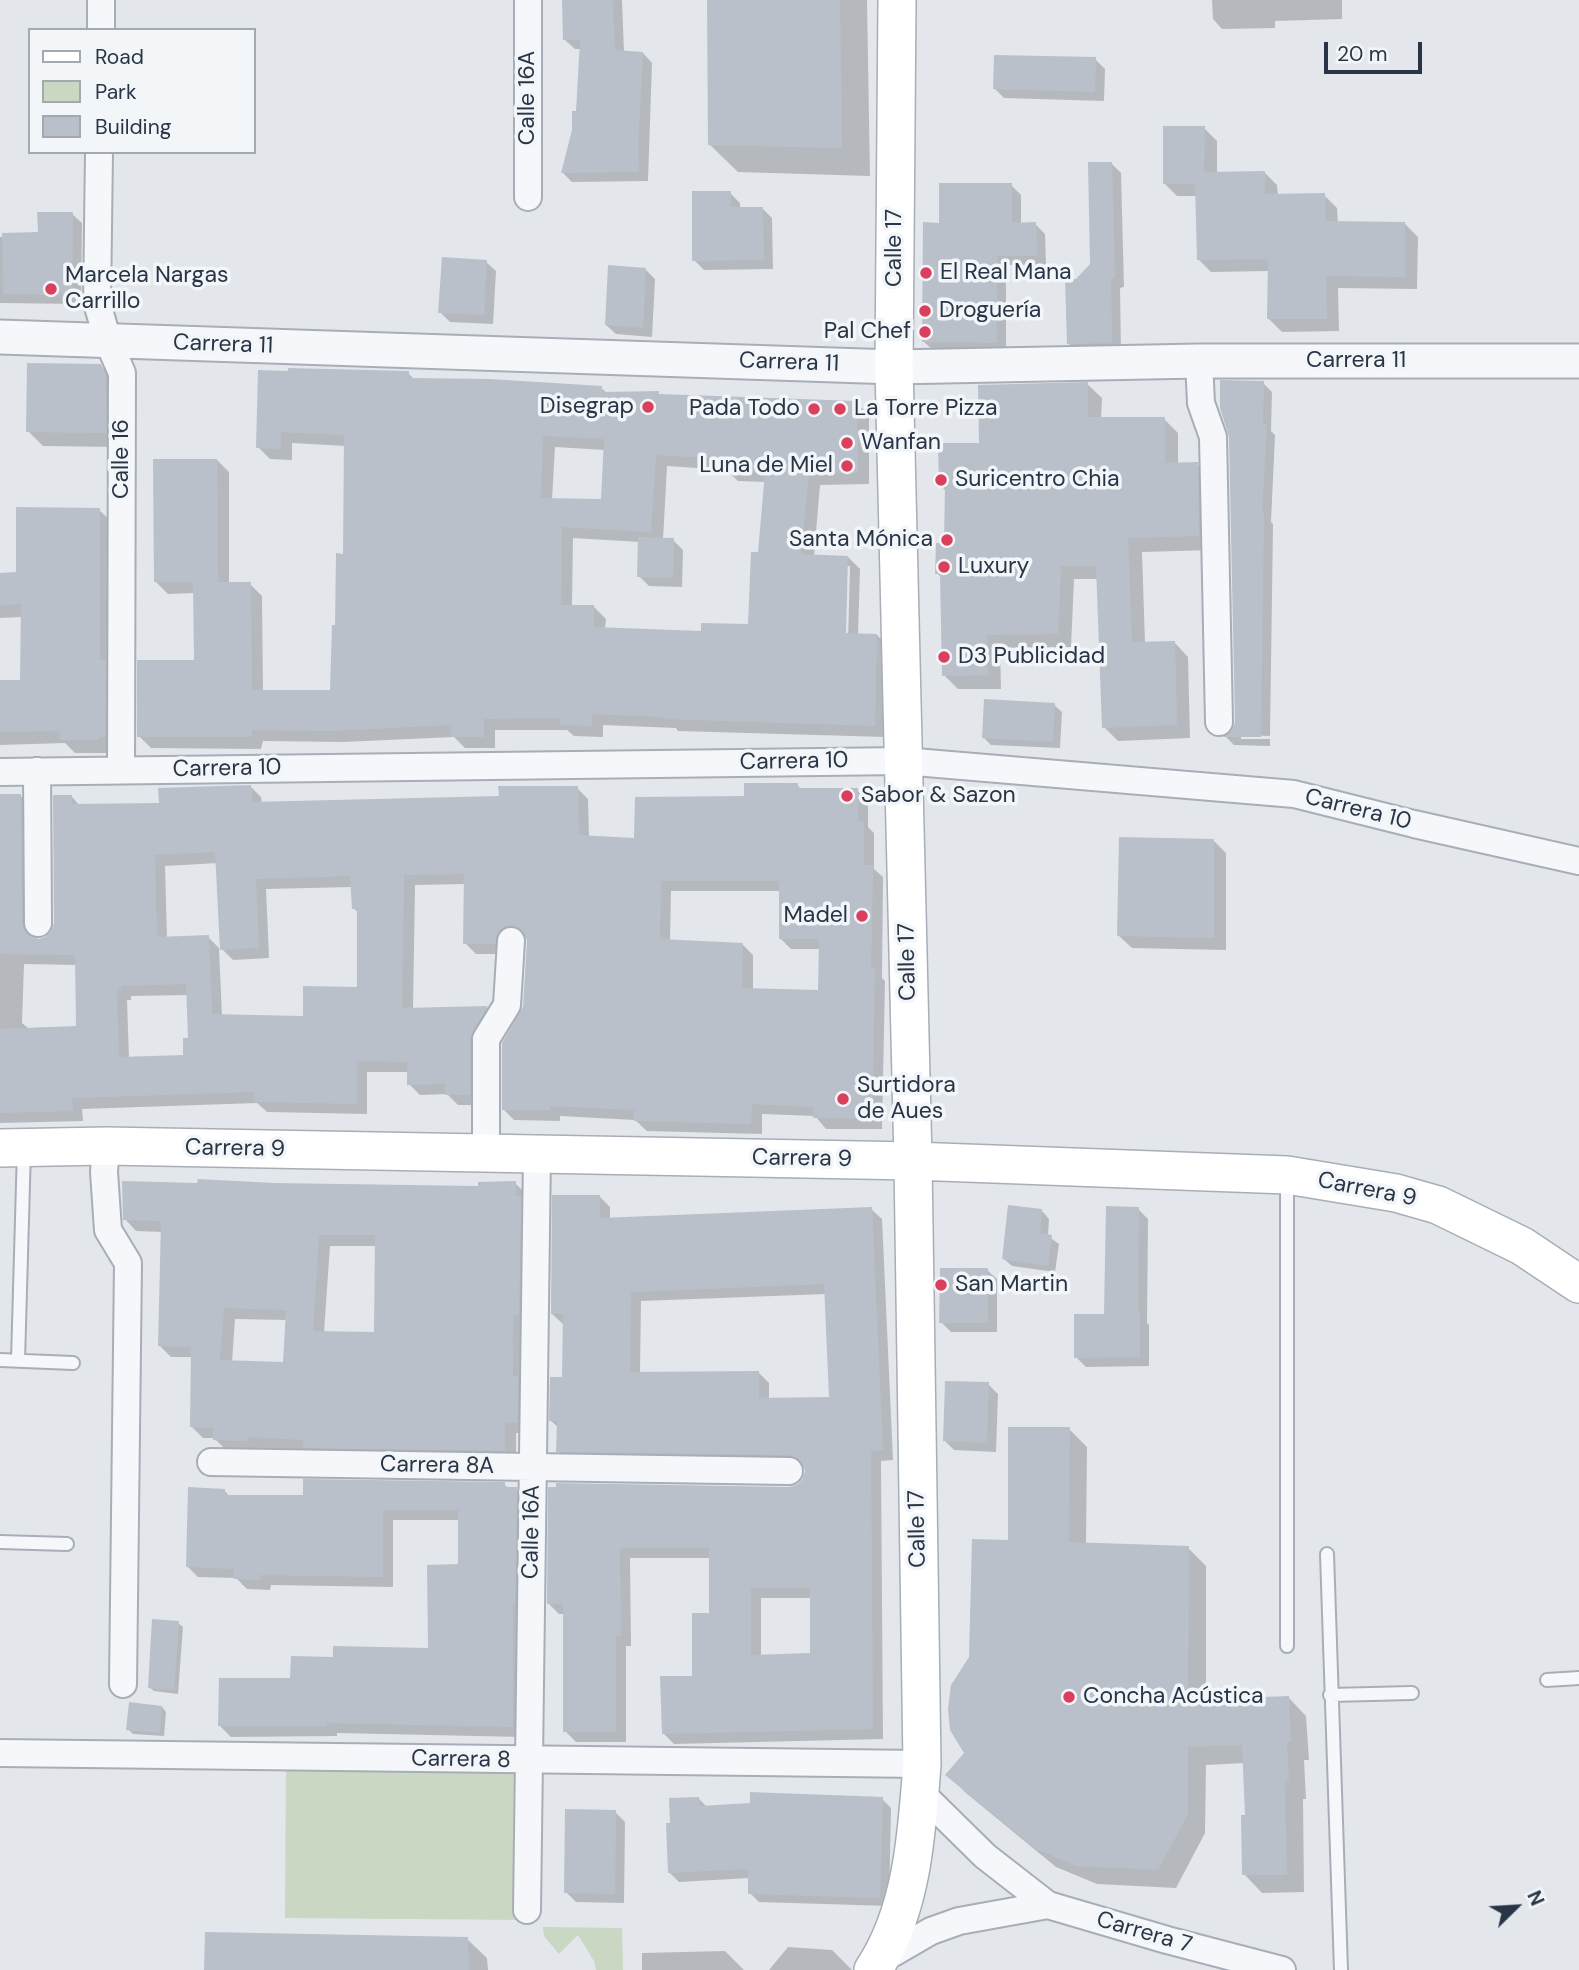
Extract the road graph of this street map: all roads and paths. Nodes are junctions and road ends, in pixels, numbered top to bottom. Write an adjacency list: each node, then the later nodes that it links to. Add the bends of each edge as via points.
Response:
1 (102, 0): 4 (street)
2 (528, 0): 6 (street, Calle 16A)
3 (897, 0): 11 (main road, Calle 17)
4 (101, 28)
5 (99, 154): 8 (street, Calle 16, via 97,303)
6 (528, 197)
7 (0, 337): 8 (street, Carrera 11)
8 (108, 341): 11 (street, Carrera 11); 14 (street, Calle 16, via 122,373)
9 (1199, 361): 10 (street, Carrera 11); 11 (street, Carrera 11); 12 (street, via 1201,404 1213,437)
10 (1579, 361)
11 (894, 367): 13 (main road, Calle 17)
12 (1219, 722)
13 (903, 761): 14 (street, Carrera 10); 17 (street, Carrera 10, via 1294,794); 24 (main road, Calle 17)
14 (121, 770): 15 (street, Carrera 10)
15 (37, 771): 16 (street, Carrera 10); 18 (street)
16 (0, 772)
17 (1579, 861)
18 (38, 923)
19 (511, 941): 22 (street, via 507,1005 486,1039)
20 (106, 1146): 21 (main road, Carrera 9); 22 (main road, Carrera 9); 39 (street, via 108,1230 128,1263)
21 (12, 1149): 28 (lane)
22 (486, 1153): 23 (main road, Carrera 9)
23 (537, 1154): 24 (main road, Carrera 9); 31 (street, Calle 16A)
24 (913, 1161): 25 (main road, Carrera 9); 44 (main road, Calle 17)
25 (1287, 1175): 26 (main road, Carrera 9, via 1396,1193 1438,1205 1522,1247); 36 (lane)
26 (1579, 1284)
27 (0, 1360): 28 (lane)
28 (18, 1360): 29 (lane)
29 (73, 1363)
30 (211, 1462): 31 (street, Carrera 8A)
31 (533, 1468): 32 (street, Carrera 8A); 43 (street, Calle 16A)
32 (789, 1471)
33 (0, 1542): 34 (lane)
34 (67, 1544)
35 (1326, 1553): 41 (lane)
36 (1287, 1646)
37 (1579, 1678): 38 (lane)
38 (1547, 1680)
39 (122, 1684)
40 (1412, 1693): 41 (lane)
41 (1331, 1695): 49 (lane)
42 (0, 1753): 43 (street, Carrera 8)
43 (530, 1761): 44 (street, Carrera 8); 46 (street, Calle 16A)
44 (921, 1778): 45 (street, Carrera 7, via 985,1856); 47 (main road, Calle 17, via 910,1874)
45 (1048, 1905): 47 (street, Carrera 7, via 959,1921); 48 (street, Carrera 7)
46 (527, 1910)
47 (887, 1948)
48 (1282, 1970)
49 (1341, 1970)

